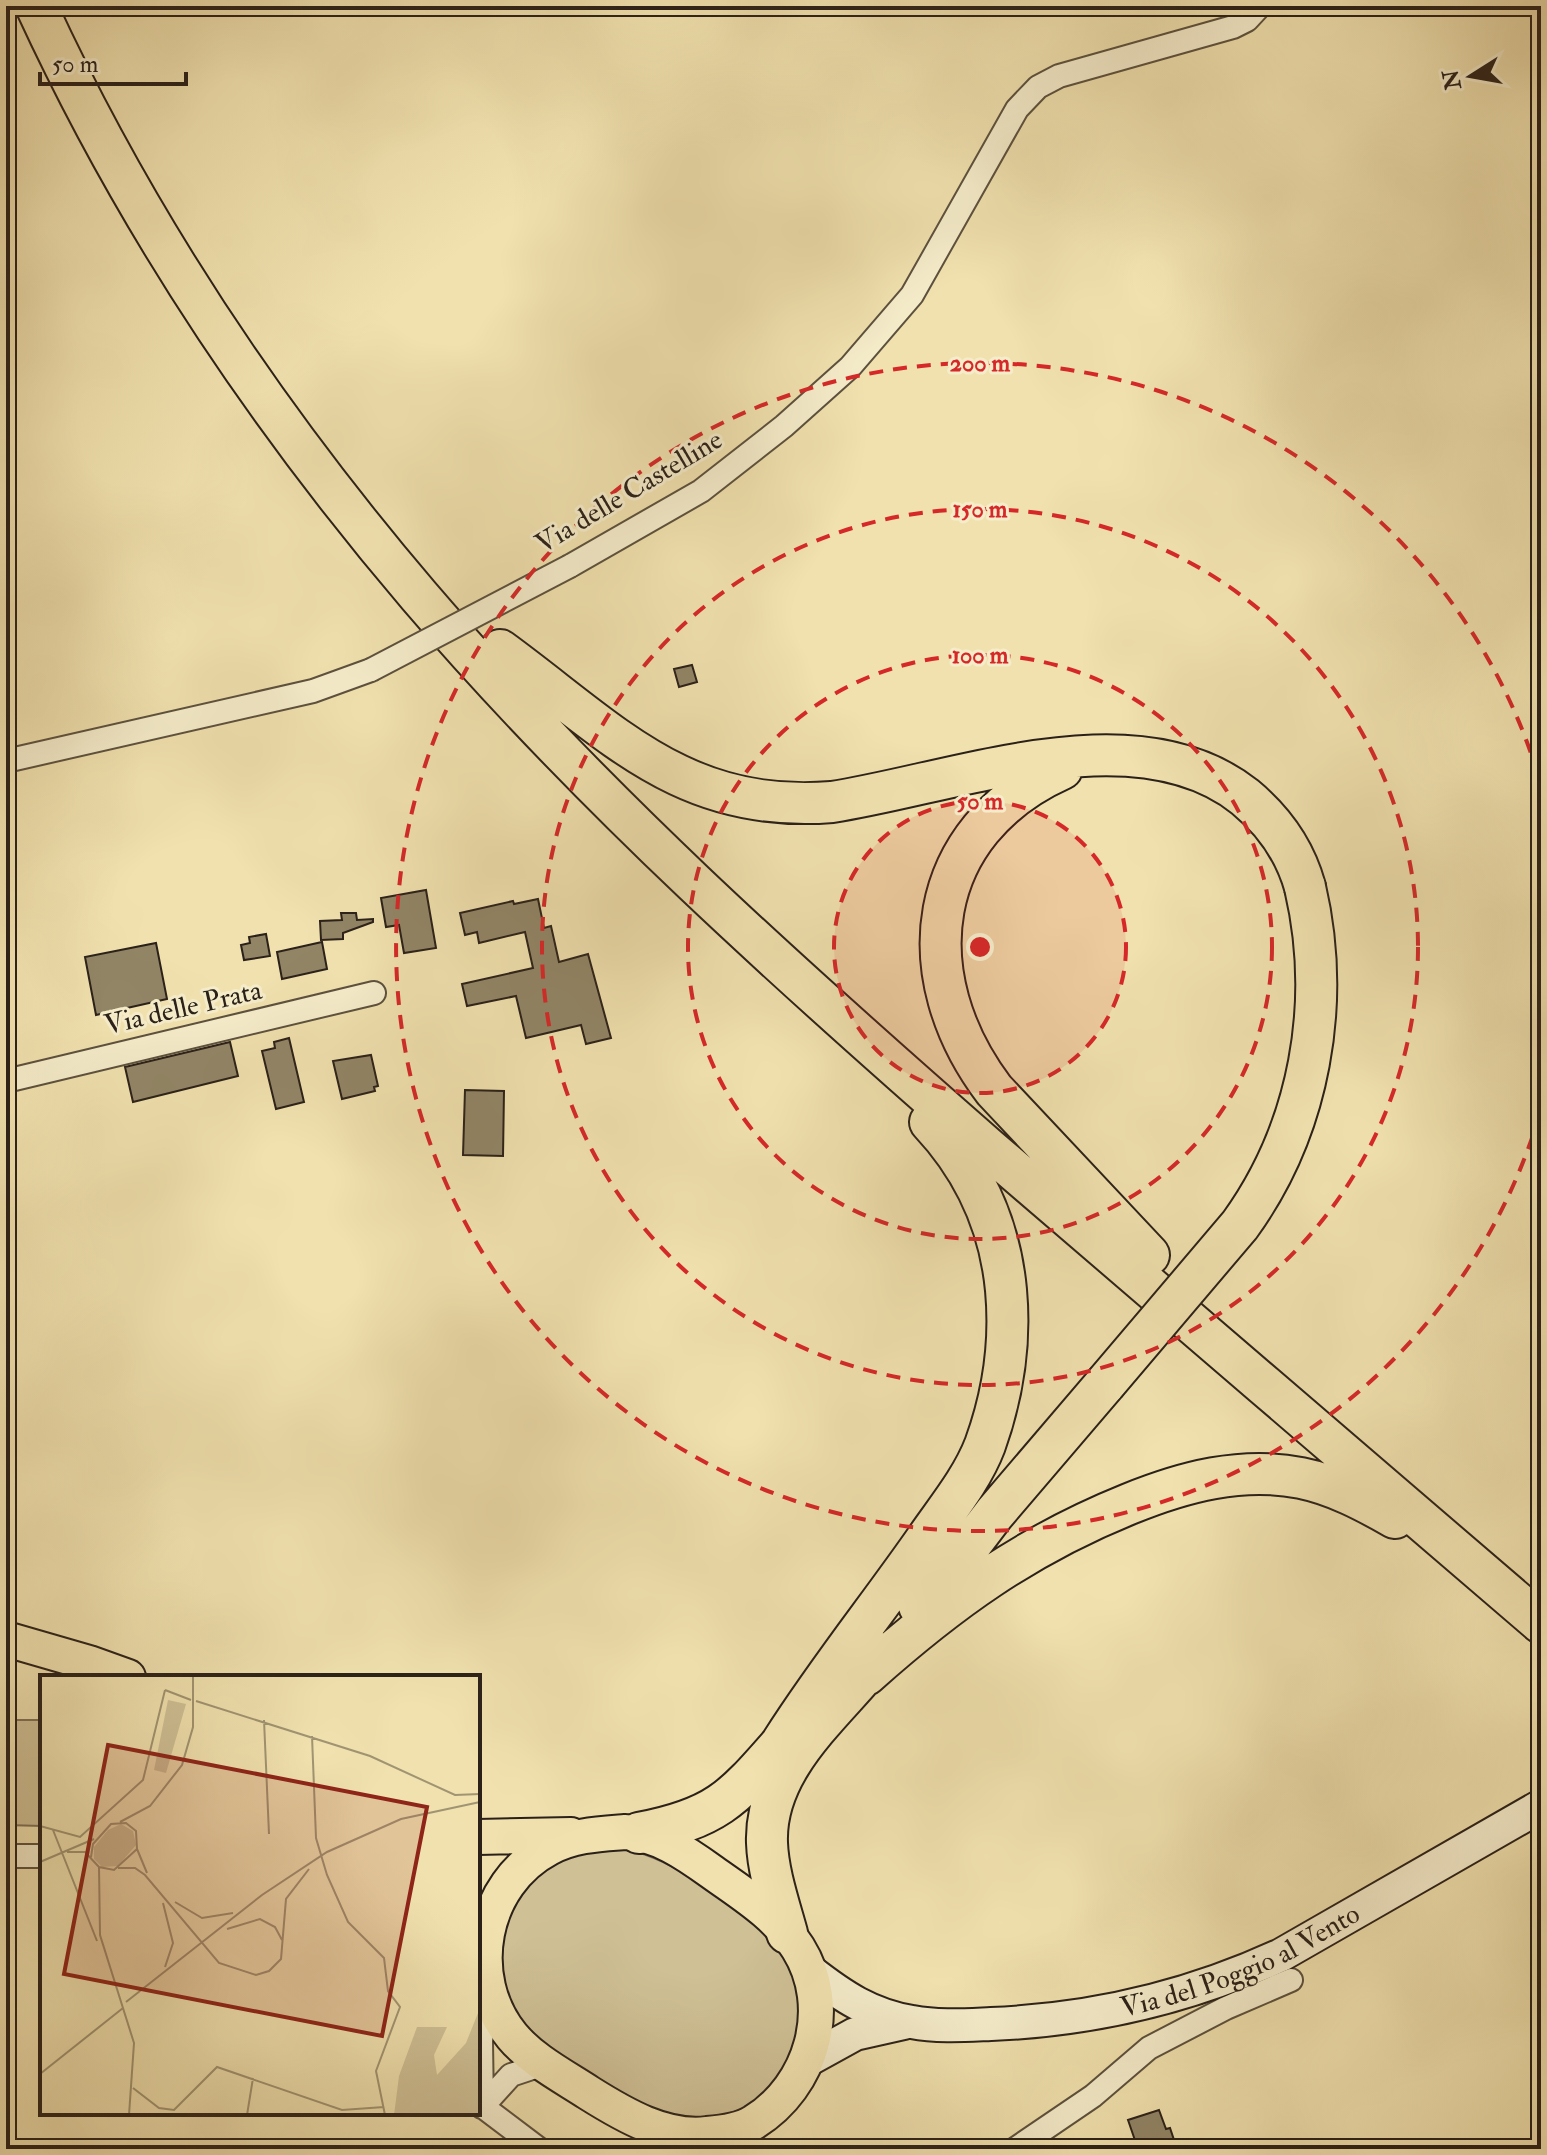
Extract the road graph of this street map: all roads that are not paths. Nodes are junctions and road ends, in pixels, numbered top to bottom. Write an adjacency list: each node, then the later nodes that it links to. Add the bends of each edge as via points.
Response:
1 (36, 6): 7 (highway, via 160,240 337,496 526,715)
2 (64, 6): 4 (highway, via 138,152 283,381 404,539)
3 (1260, 6): 6 (street, Via delle Castelline, bridge, via 1233,27 1059,76 1038,87 1017,109 912,295 850,367 701,491 371,670 313,691)
4 (500, 650): 5 (highway, via 646,759 695,783 748,799 832,802 1047,759); 10 (highway, via 762,915)
5 (1099, 757): 10 (highway, via 1036,781 985,822 951,880 940,948 950,1005 980,1072); 11 (highway, bridge, via 1172,761 1218,779 1270,820 1293,855 1305,887 1316,958 1308,1072 1287,1138 1255,1204)
6 (6, 761)
7 (803, 983): 12 (highway); 18 (highway, via 967,1167 998,1245 1009,1327 994,1415 968,1478)
8 (374, 993): 9 (street, Via delle Prata)
9 (6, 1081)
10 (1149, 1255): 13 (highway)
11 (994, 1514): 17 (highway); 18 (highway, via 942,1564)
12 (1489, 1578): 14 (highway); 17 (highway, via 1419,1531 1324,1483 1260,1474 1206,1479 1141,1499 1052,1538 968,1591)
13 (1541, 1591)
14 (1541, 1623)
15 (6, 1639): 16 (main road)
16 (122, 1675)
17 (866, 1675): 25 (highway, via 799,1751 770,1808 769,1859)
18 (782, 1742): 20 (highway, via 735,1794 707,1814)
19 (1541, 1806): 29 (main road, Via del Poggio al Vento, via 1333,1927 1219,1980 1153,2001 1038,2021)
20 (639, 1833): 21 (main road); 25 (main road, via 697,1861 751,1899)
21 (587, 1835): 22 (main road); 27 (main road, via 546,1849 505,1889 487,1929)
22 (480, 1837)
23 (6, 1856): 24 (street)
24 (40, 1856)
25 (787, 1933): 26 (main road)
26 (810, 1971): 29 (main road, Via del Poggio al Vento, via 851,2002); 31 (main road, via 816,2019)
27 (483, 1976): 30 (street); 32 (main road, via 513,2037)
28 (1291, 1980): 38 (street, via 1158,2043)
29 (911, 2022): 31 (main road, Via del Poggio al Vento, via 855,2034)
30 (480, 2026)
31 (806, 2061): 35 (main road, via 783,2097)
32 (544, 2064): 33 (main road); 34 (street, via 511,2075)
33 (604, 2102): 35 (main road, via 678,2133); 37 (main road)
34 (480, 2105): 36 (street)
35 (743, 2136)
36 (534, 2146)
37 (654, 2149)
38 (1015, 2149)

